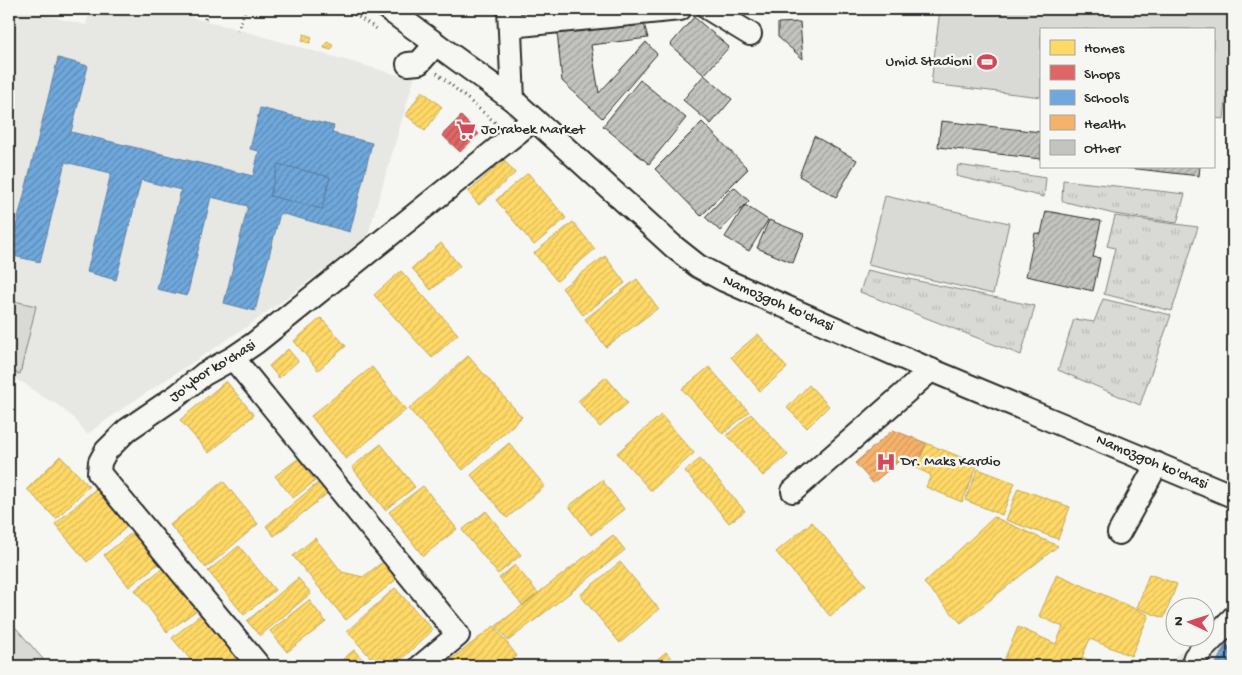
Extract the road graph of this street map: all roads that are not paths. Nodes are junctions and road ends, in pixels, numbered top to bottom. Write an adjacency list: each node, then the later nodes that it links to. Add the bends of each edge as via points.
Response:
1 (388, 9): 6 (street, Namozgoh ko'chasi)
2 (680, 9): 4 (street)
3 (709, 9): 5 (street)
4 (509, 17): 8 (street)
5 (750, 34)
6 (436, 44): 7 (street, via 419,63); 8 (street, Namozgoh ko'chasi)
7 (408, 64)
8 (513, 100): 9 (street, Namozgoh ko'chasi)
9 (533, 120): 10 (street, Jo'ybor ko'chasi, via 255,344); 11 (street, Namozgoh ko'chasi, via 698,266)
10 (233, 358): 17 (street, Jo'ybor ko'chasi, via 204,374 127,430 106,451 99,473); 18 (street, via 458,635)
11 (931, 370): 12 (street, Namozgoh ko'chasi); 13 (street)
12 (1157, 464): 14 (street, Namozgoh ko'chasi); 15 (street)
13 (793, 491)
14 (1233, 496)
15 (1120, 533)
16 (1233, 618): 19 (street, via 1195,657)
17 (258, 666)
18 (421, 666)
19 (1192, 666)

